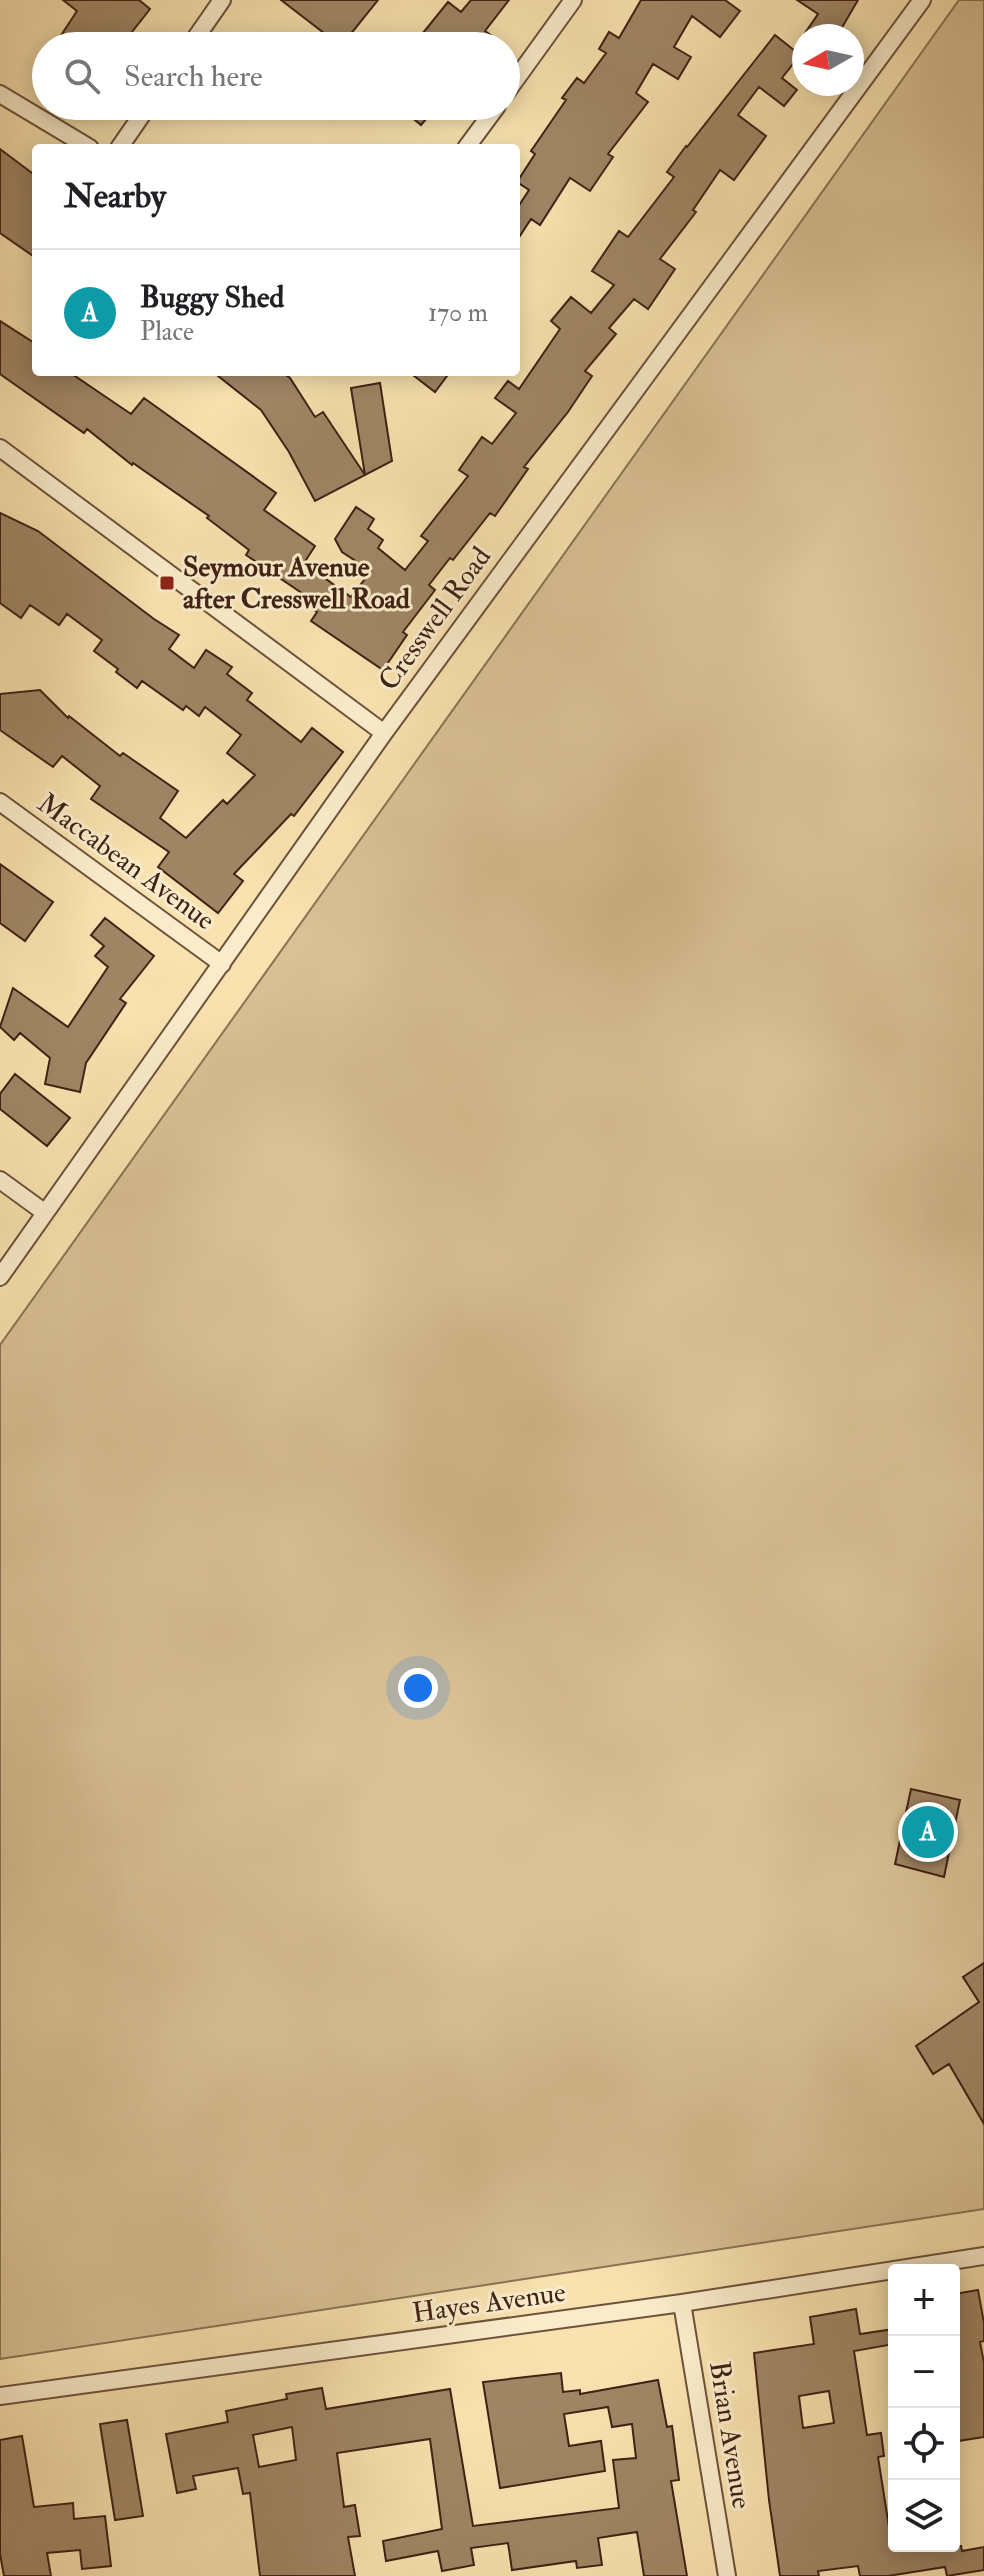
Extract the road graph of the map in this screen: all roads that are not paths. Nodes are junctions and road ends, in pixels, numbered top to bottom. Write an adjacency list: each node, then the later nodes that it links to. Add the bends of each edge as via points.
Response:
1 (222, 0): 4 (street)
2 (573, 0): 5 (street)
3 (922, 0): 15 (street, Cresswell Road)
4 (200, 32)
5 (520, 74)
6 (0, 94): 7 (street)
7 (32, 113)
8 (43, 120): 11 (street)
9 (138, 120): 12 (street)
10 (487, 120): 13 (street)
11 (83, 144)
12 (122, 144)
13 (469, 144)
14 (0, 448): 15 (street)
15 (384, 733): 17 (street, Cresswell Road)
16 (0, 802): 17 (street, Maccabean Avenue)
17 (222, 964): 19 (street, Cresswell Road)
18 (0, 1180): 19 (street)
19 (44, 1212): 20 (street, Cresswell Road)
20 (0, 1277)
21 (984, 2256): 22 (street, Hayes Avenue)
22 (682, 2303): 23 (street, Hayes Avenue); 24 (street, Brian Avenue)
23 (0, 2396)
24 (727, 2576)

